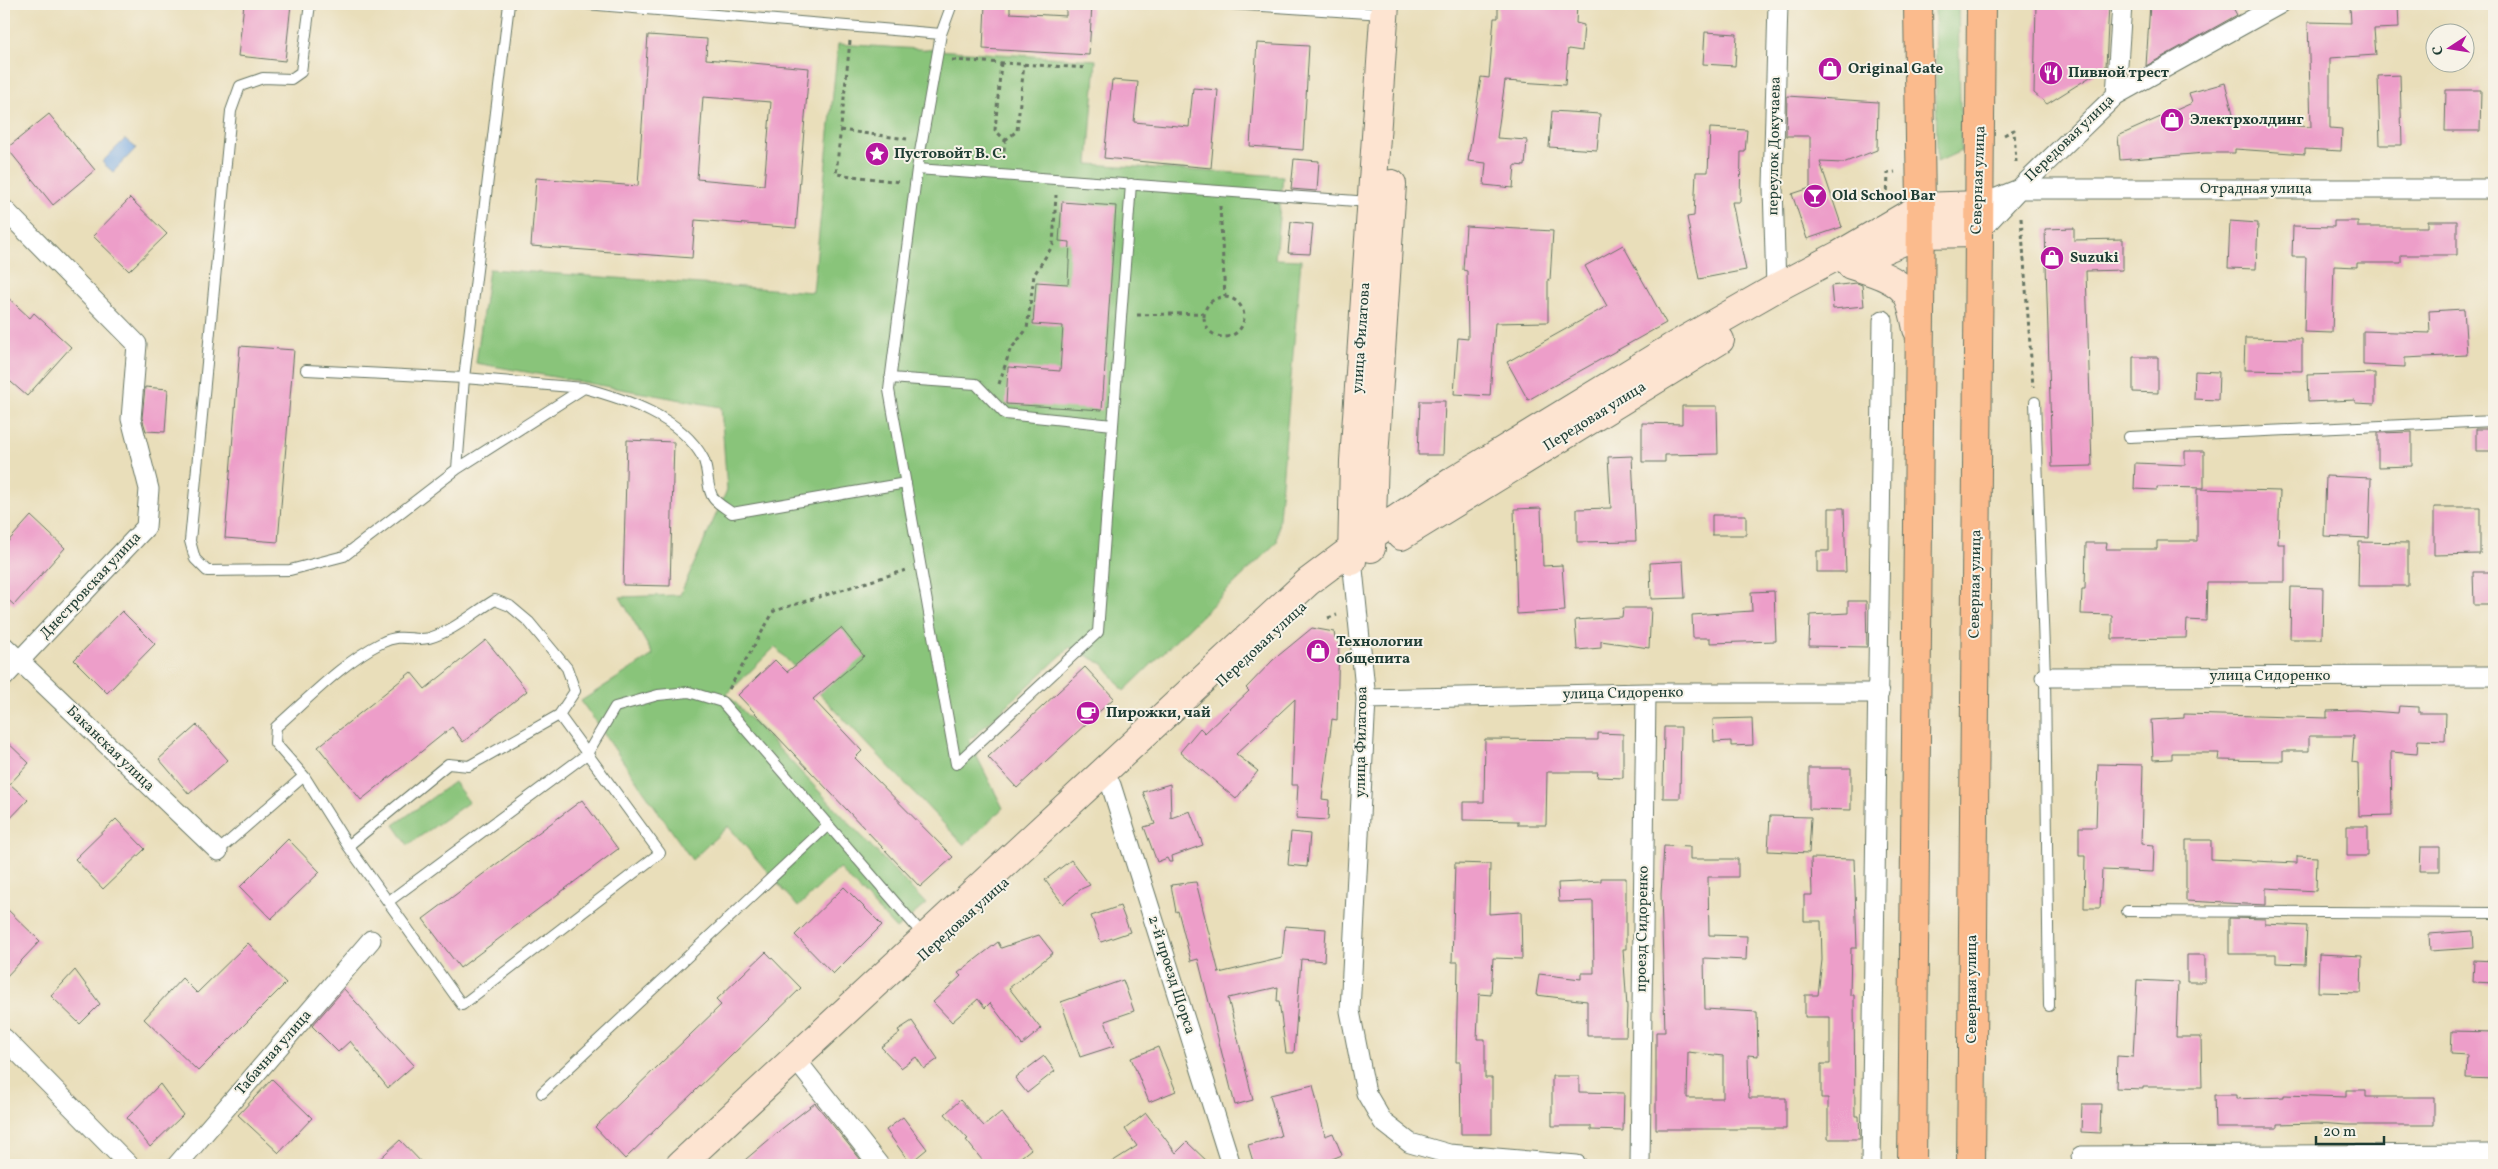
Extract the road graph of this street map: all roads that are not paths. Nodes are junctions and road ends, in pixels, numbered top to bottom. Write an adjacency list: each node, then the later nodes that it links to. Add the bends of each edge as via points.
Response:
1 (310, 4): 36 (lane, via 301,72 291,79 263,78 240,86 231,110 190,541 195,559 207,571 233,572 290,570 344,556)
2 (509, 4): 29 (lane)
3 (586, 4): 12 (lane)
4 (952, 4): 12 (lane)
5 (1231, 4): 11 (lane)
6 (1778, 4): 25 (street, переулок Докучаева, via 1773,186)
7 (1918, 4): 20 (main road)
8 (1981, 4): 19 (main road, Северная улица)
9 (2122, 4): 13 (street)
10 (2280, 4): 13 (street, Передовая улица)
11 (1391, 7): 18 (main road, улица Филатова)
12 (941, 34): 14 (lane)
13 (2116, 95): 16 (street, Передовая улица)
14 (917, 169): 15 (lane); 30 (lane)
15 (1131, 184): 18 (lane); 34 (lane)
16 (2019, 189): 17 (street, Отрадная улица); 19 (street, Передовая улица); 22 (street, Передовая улица)
17 (2494, 189)
18 (1381, 203): 37 (main road); 40 (main road, улица Филатова, via 1354,461)
19 (1979, 205): 20 (main road, Передовая улица); 22 (main road, Северная улица)
20 (1920, 207): 23 (main road); 25 (main road, Передовая улица)
21 (4, 209): 42 (street, Днестровская улица, via 137,344 131,419 149,489 146,527)
22 (1978, 232): 23 (main road, Передовая улица); 77 (main road, Северная улица)
23 (1920, 234): 24 (main road, Передовая улица); 27 (main road)
24 (1851, 265): 27 (main road, via 1897,285 1908,297); 40 (main road, Передовая улица, via 1762,314)
25 (1776, 288): 39 (main road, Передовая улица, via 1671,348)
26 (1883, 320): 47 (street)
27 (1918, 334): 76 (main road)
28 (306, 370): 29 (lane)
29 (464, 378): 31 (lane); 36 (lane)
30 (890, 378): 34 (lane, via 976,384 1005,414); 38 (lane, via 889,390)
31 (584, 388): 36 (lane); 38 (lane, via 651,411 680,431 703,458 713,499 732,513)
32 (2035, 402): 45 (lane)
33 (2494, 421): 35 (lane)
34 (1113, 425): 38 (lane, via 1098,632 956,764)
35 (2129, 436)
36 (457, 468)
37 (1373, 480): 39 (main road, via 1389,503); 40 (main road)
38 (906, 483)
39 (1410, 508): 40 (main road, Передовая улица)
40 (1362, 552): 48 (street, улица Филатова); 52 (main road, Передовая улица); 60 (main road, Передовая улица, via 1308,582)
41 (4, 646): 42 (street, Баканская улица)
42 (19, 662): 44 (street, Днестровская улица); 55 (street, Баканская улица)
43 (2494, 676): 45 (street, улица Сидоренко)
44 (4, 677)
45 (2045, 677): 61 (lane)
46 (1646, 693): 47 (street, улица Сидоренко); 48 (street, улица Сидоренко); 74 (street, проезд Сидоренко)
47 (1880, 693): 75 (street)
48 (1366, 699): 73 (street, улица Филатова, via 1350,1011 1366,1092 1383,1122 1410,1142 1449,1154)
49 (559, 715): 50 (lane); 51 (lane, via 575,691 567,668 529,622 510,606 495,600 451,630 427,638 395,637 380,643 360,655 276,727 274,743); 54 (lane, via 469,766 448,764)
50 (586, 754): 53 (lane, via 615,707 658,694 688,692 722,702); 56 (lane); 56 (lane, via 660,853 462,1005)
51 (304, 776): 54 (lane); 55 (lane)
52 (1111, 785): 60 (main road, Передовая улица); 72 (street, 2-й проезд Щорса)
53 (828, 825): 60 (lane); 64 (lane)
54 (348, 846): 56 (lane)
55 (218, 851)
56 (389, 901)
57 (2127, 911): 58 (lane)
58 (2494, 913)
59 (371, 940): 68 (street, Табачная улица)
60 (930, 942): 63 (main road, Передовая улица); 69 (main road, Передовая улица)
61 (2049, 1006)
62 (4, 1038): 67 (street)
63 (804, 1070): 70 (main road, Передовая улица); 71 (street)
64 (542, 1093)
65 (2494, 1154): 66 (street)
66 (2080, 1156)
67 (129, 1165)
68 (177, 1165)
69 (680, 1165)
70 (704, 1165)
71 (879, 1165)
72 (1231, 1165)
73 (1577, 1165)
74 (1640, 1165)
75 (1871, 1165)
76 (1912, 1165)
77 (1971, 1165)

